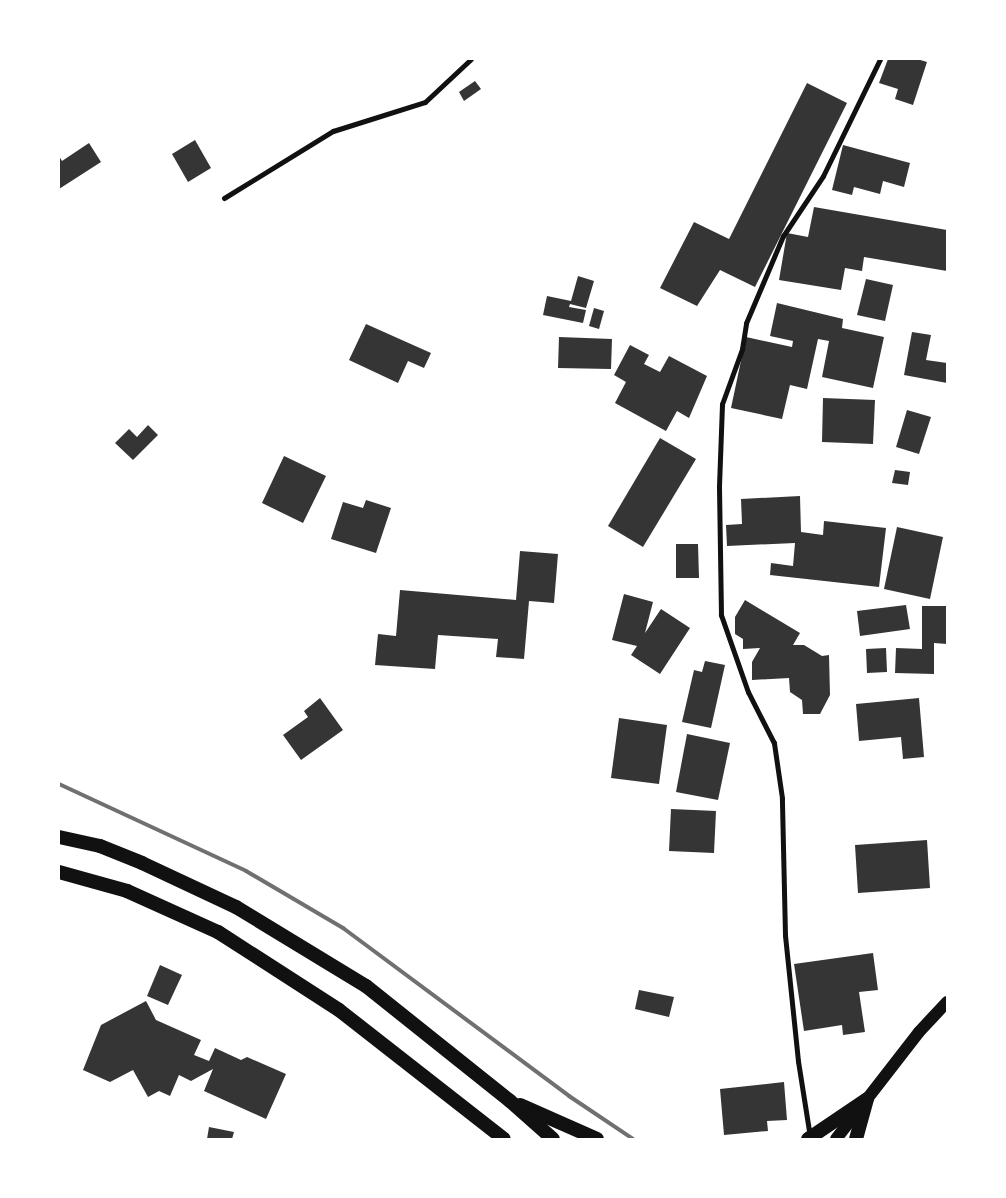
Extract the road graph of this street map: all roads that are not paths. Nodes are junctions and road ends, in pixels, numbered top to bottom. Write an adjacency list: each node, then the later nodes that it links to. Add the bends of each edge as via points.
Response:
1 (471, 59): 3 (street, via 425,102 333,132)
2 (880, 59): 9 (street, via 823,176 783,236 746,324 742,349 722,404 719,486 721,615 748,692 774,744 782,798 785,935)
3 (224, 198)
4 (59, 836): 8 (highway, via 100,846 236,907 366,986)
5 (59, 872): 10 (highway, via 128,891 218,932 339,1010)
6 (947, 1002): 7 (main road)
7 (867, 1100): 9 (highway); 13 (main road); 14 (highway)
8 (510, 1101): 11 (highway); 12 (highway)
9 (809, 1138)
10 (504, 1139)
11 (553, 1139)
12 (597, 1139)
13 (836, 1139)
14 (856, 1139)

